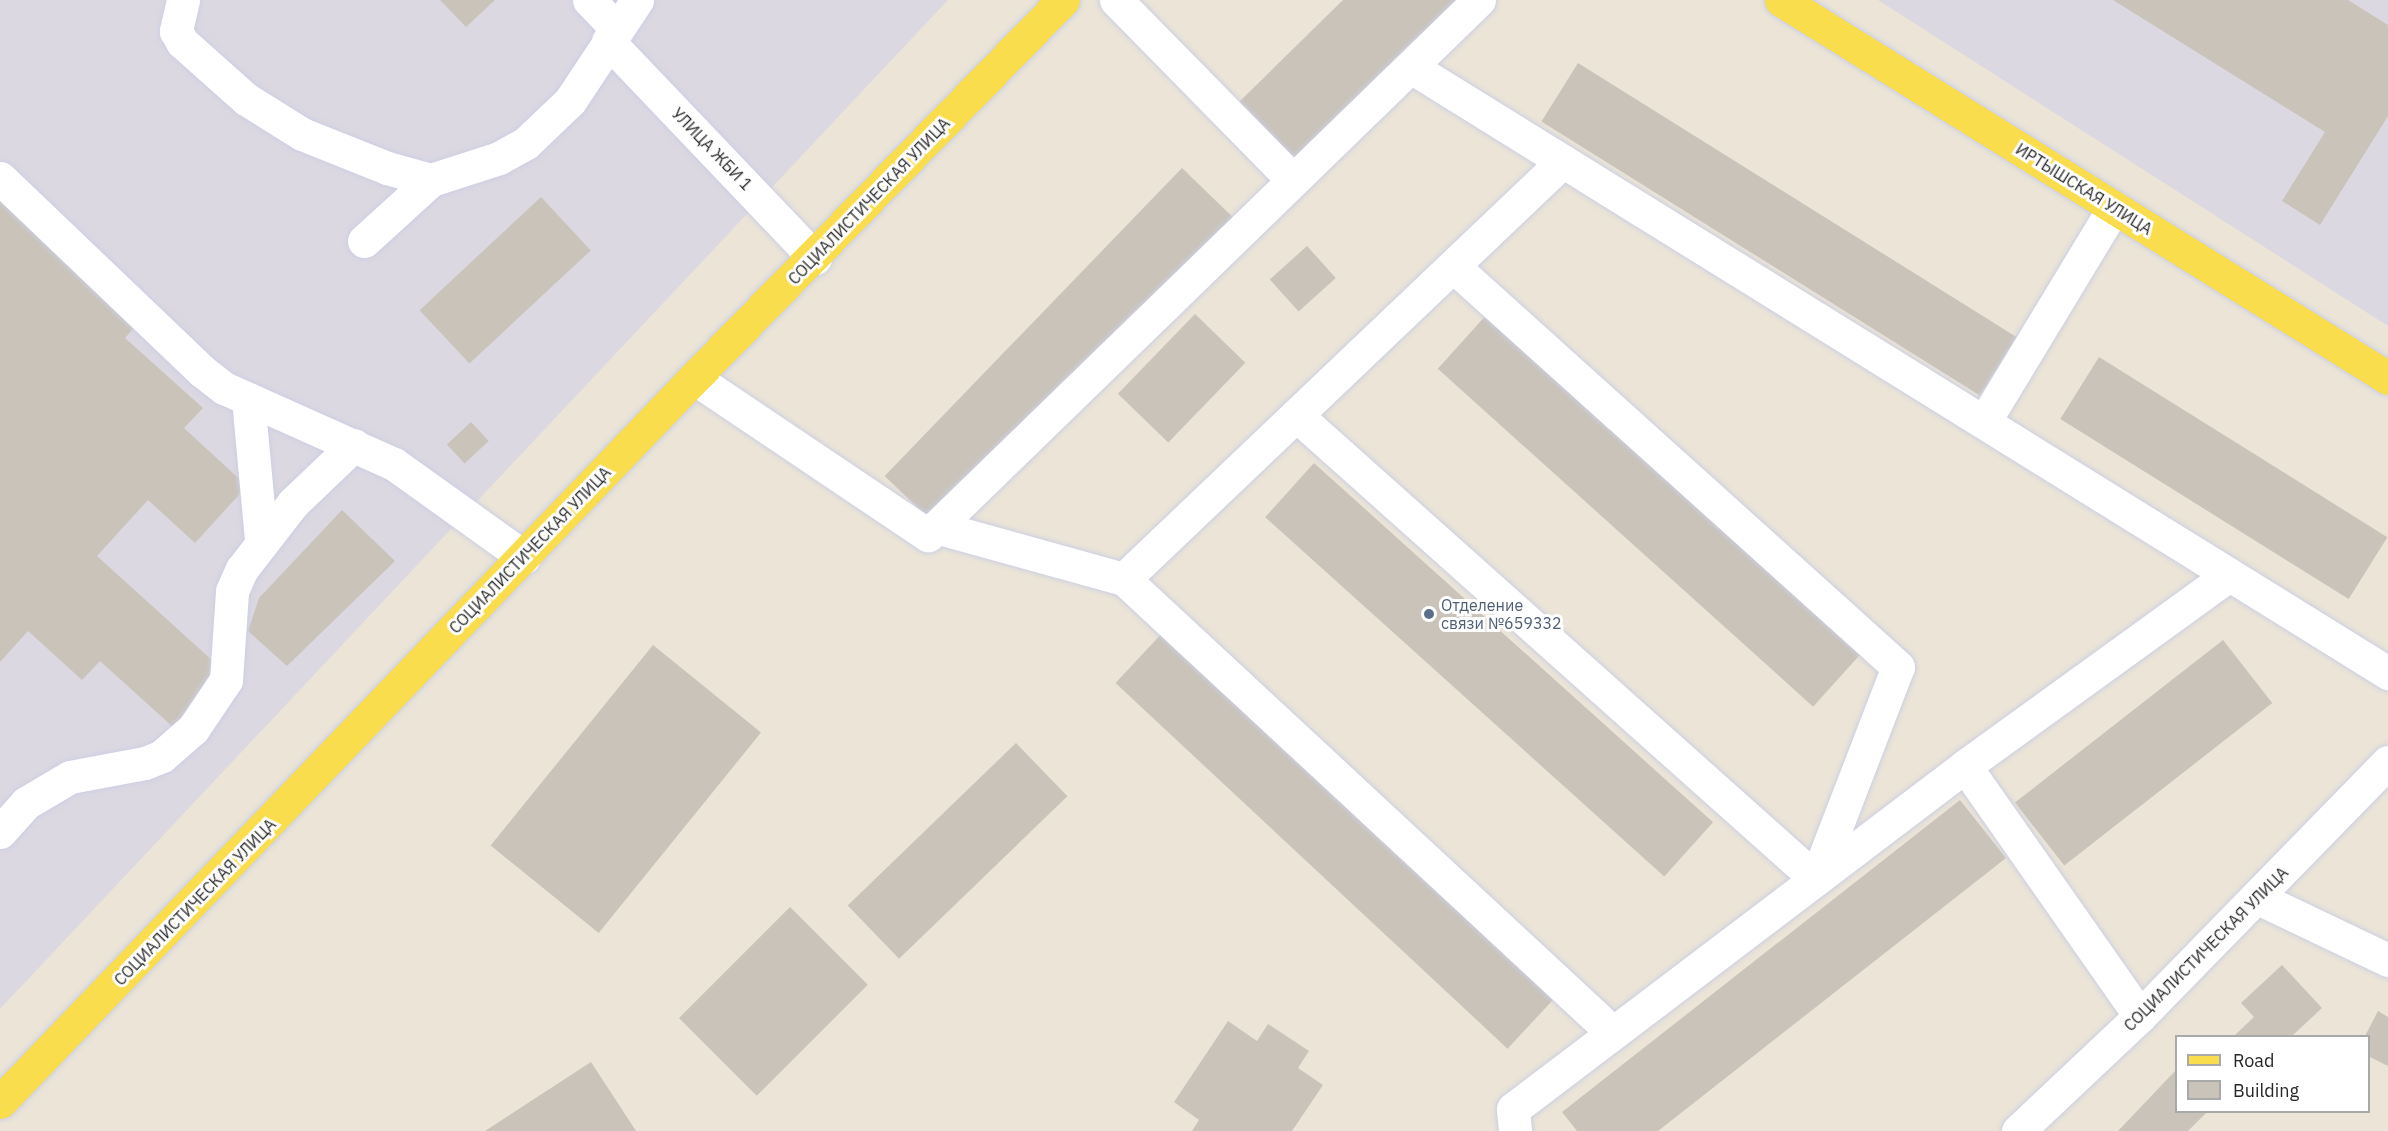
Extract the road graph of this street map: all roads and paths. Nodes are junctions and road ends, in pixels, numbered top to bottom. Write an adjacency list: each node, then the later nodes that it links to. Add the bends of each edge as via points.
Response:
1 (183, 0): 12 (street, via 176,31 182,42 246,99 309,137 387,168)
2 (637, 0): 7 (street)
3 (1063, 0): 15 (main road, СОЦИАЛИСТИЧЕСКАЯ УЛИЦА)
4 (1116, 0): 10 (street)
5 (1479, 0): 8 (street)
6 (1781, 0): 13 (main road, ИРТЫШСКАЯ УЛИЦА)
7 (605, 16): 12 (street, via 570,100 526,143 499,158); 15 (street, УЛИЦА ЖБИ 1)
8 (1411, 67): 9 (street); 23 (street)
9 (1563, 161): 16 (street); 21 (street)
10 (1281, 168)
11 (0, 178): 19 (street, via 202,371)
12 (431, 180): 14 (street)
13 (2114, 207): 18 (main road, ИРТЫШСКАЯ УЛИЦА); 21 (street)
14 (364, 241)
15 (815, 258): 17 (main road, СОЦИАЛИСТИЧЕСКАЯ УЛИЦА)
16 (1453, 266): 20 (street); 32 (street, via 1898,667)
17 (694, 378): 23 (street, via 928,535); 25 (main road, СОЦИАЛИСТИЧЕСКАЯ УЛИЦА)
18 (2388, 378)
19 (248, 399): 22 (street); 24 (street)
20 (1296, 415): 27 (street); 32 (street)
21 (1984, 422): 26 (street)
22 (354, 445): 24 (street, via 293,503); 25 (street, via 419,479)
23 (936, 527): 27 (street)
24 (261, 540): 31 (street, via 232,591 226,680 207,714 162,756 125,768 70,777 26,803)
25 (524, 557): 37 (main road, СОЦИАЛИСТИЧЕСКАЯ УЛИЦА)
26 (2229, 575): 28 (street); 30 (street)
27 (1124, 579): 36 (street)
28 (2388, 673)
29 (2388, 762): 33 (street, СОЦИАЛИСТИЧЕСКАЯ УЛИЦА)
30 (1965, 766): 32 (street); 35 (street)
31 (0, 832)
32 (1816, 879): 36 (street)
33 (2258, 898): 34 (street); 35 (street, СОЦИАЛИСТИЧЕСКАЯ УЛИЦА)
34 (2388, 960)
35 (2140, 1016): 39 (street, СОЦИАЛИСТИЧЕСКАЯ УЛИЦА)
36 (1612, 1034): 38 (street, via 1513,1109)
37 (0, 1102)
38 (1515, 1131)
39 (2018, 1131)

